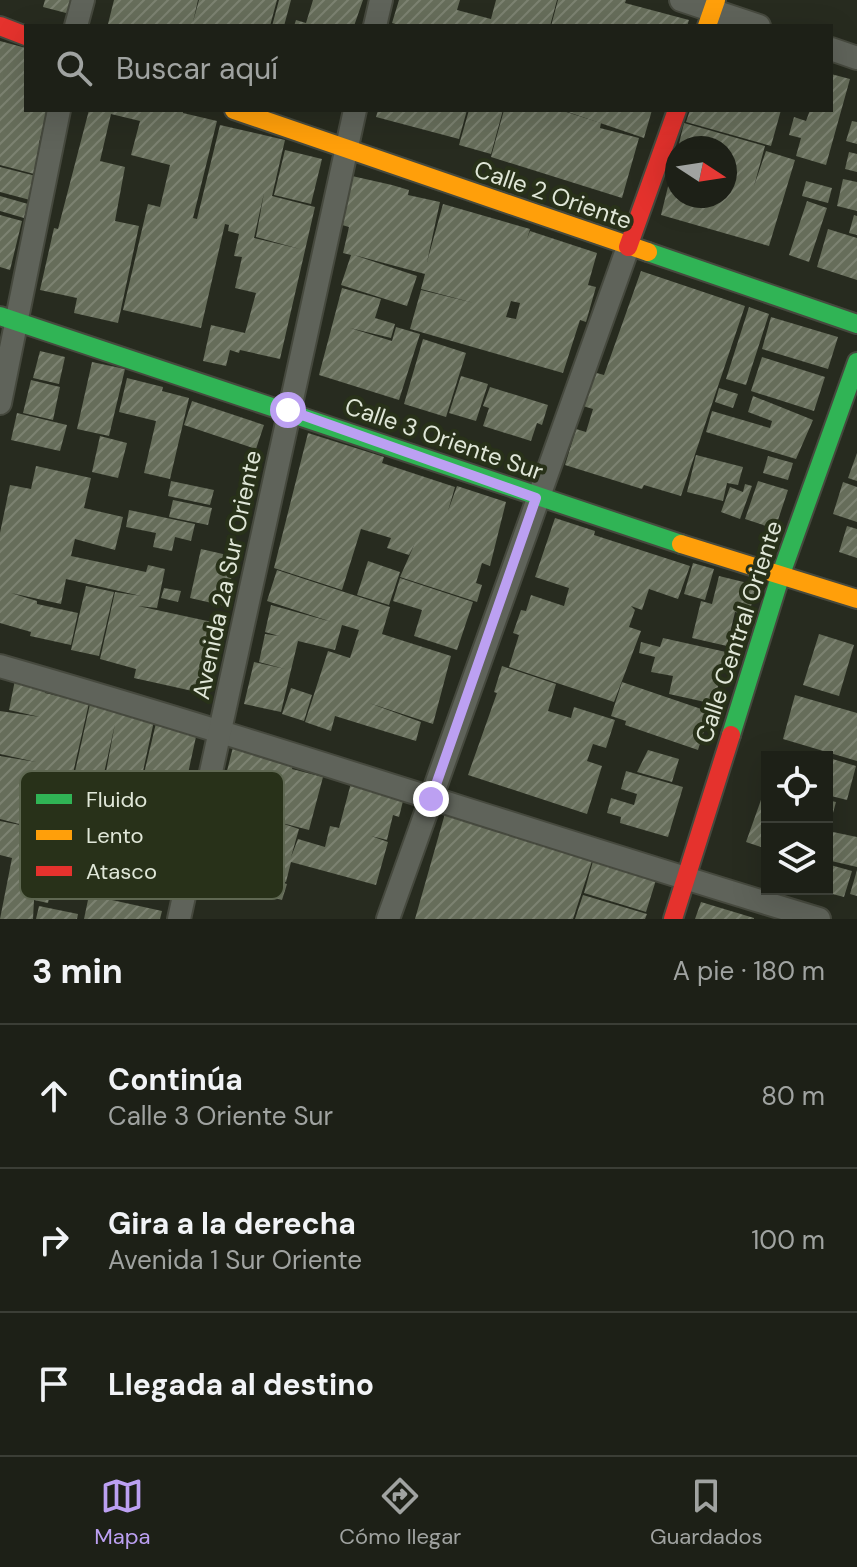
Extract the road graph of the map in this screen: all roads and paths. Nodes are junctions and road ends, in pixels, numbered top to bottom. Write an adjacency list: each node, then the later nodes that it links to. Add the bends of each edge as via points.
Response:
1 (83, 0): 5 (street)
2 (381, 0): 6 (street)
3 (681, 0): 4 (street)
4 (712, 12): 7 (street)
5 (77, 24)
6 (375, 24)
7 (752, 24)
8 (0, 26): 9 (main road)
9 (24, 35)
10 (833, 50): 11 (street)
11 (857, 58)
12 (59, 112): 18 (street)
13 (240, 112): 16 (main road, Calle 2 Oriente)
14 (355, 112): 16 (street, Avenida 2a Sur Oriente)
15 (676, 112): 17 (main road)
16 (346, 148): 17 (main road, Calle 2 Oriente); 22 (street, Avenida 2a Sur Oriente)
17 (628, 247): 19 (main road, Calle 2 Oriente); 23 (street)
18 (9, 319): 21 (street); 22 (main road, Calle 3 Oriente Sur)
19 (857, 324)
20 (857, 362): 24 (main road, Calle Central Oriente)
21 (0, 403)
22 (288, 410): 23 (main road, Calle 3 Oriente Sur); 27 (street, Avenida 2a Sur Oriente)
23 (536, 498): 24 (main road, Calle 3 Oriente Sur); 29 (street)
24 (781, 574): 25 (main road, Calle 3 Oriente Sur); 30 (main road, Calle Central Oriente)
25 (857, 599)
26 (0, 666): 27 (street)
27 (221, 730): 28 (street, Avenida 2a Sur Oriente); 29 (street)
28 (212, 771)
29 (431, 799): 30 (street); 33 (street)
30 (687, 879): 34 (main road, Calle Central Oriente); 35 (street)
31 (183, 899): 32 (street, Avenida 2a Sur Oriente)
32 (179, 919)
33 (388, 919)
34 (673, 919)
35 (819, 919)

